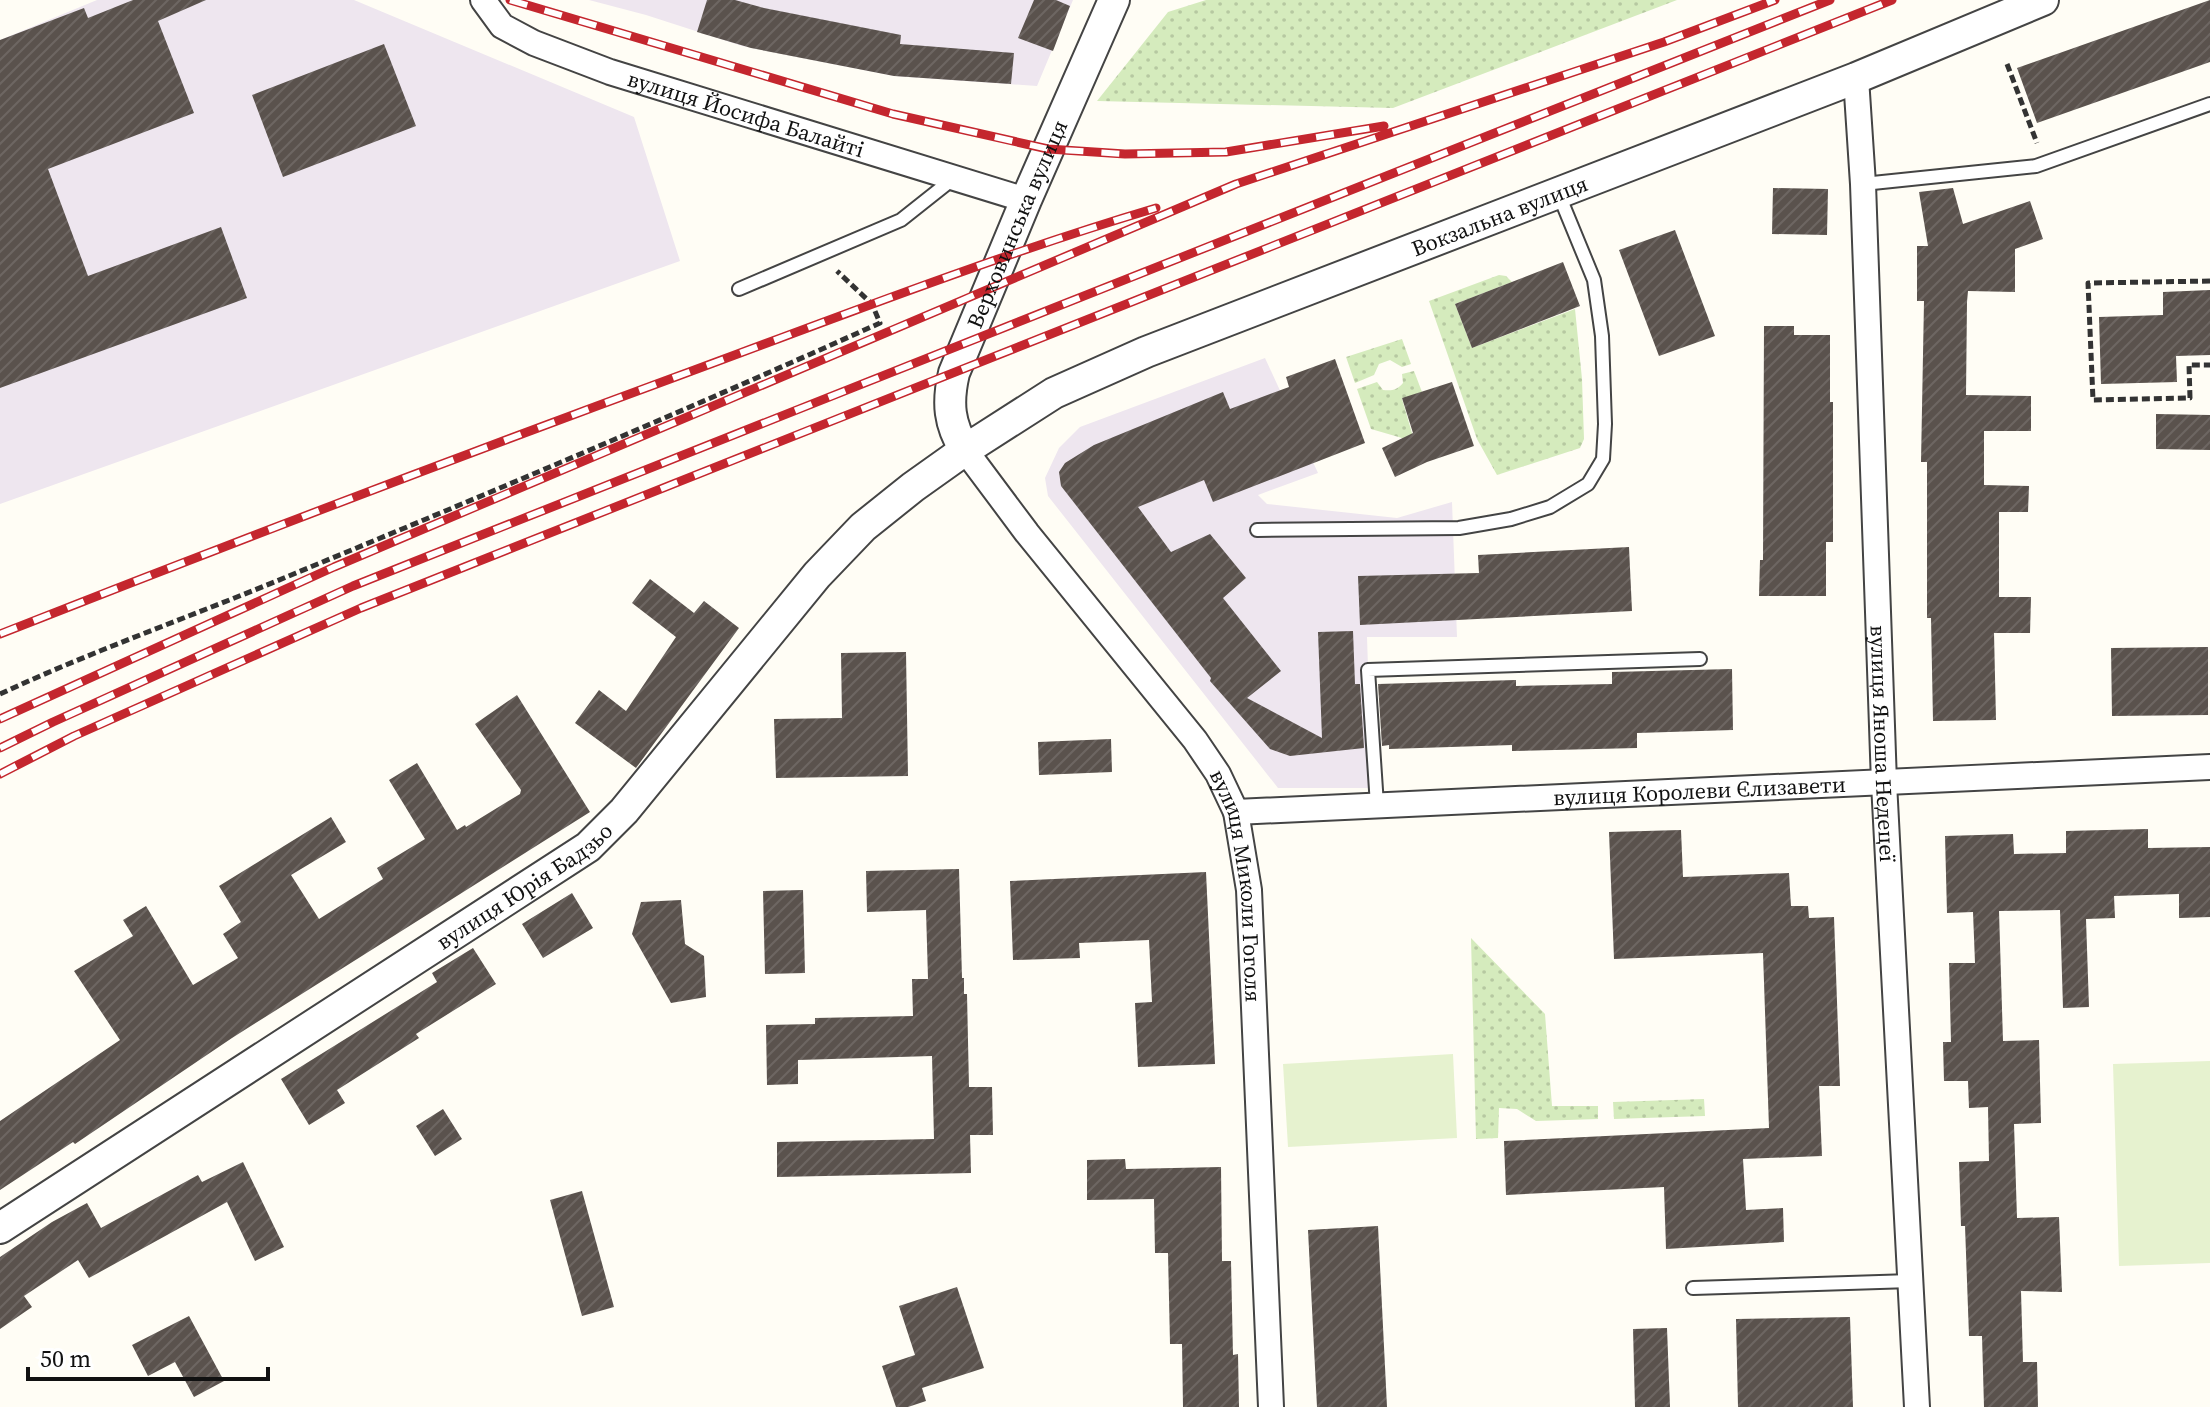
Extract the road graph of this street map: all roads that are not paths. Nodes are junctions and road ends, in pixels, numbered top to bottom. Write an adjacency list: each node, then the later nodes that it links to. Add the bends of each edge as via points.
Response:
1 (483, 0): 6 (street, вулиця Йосифа Балайті, via 502,26 534,43)
2 (1114, 0): 9 (street, Верховинська вулиця)
3 (2043, 0): 4 (street, Вокзальна вулиця)
4 (1856, 78): 7 (street, вулиця Яноша Недецеї); 8 (street, Вокзальна вулиця)
5 (2210, 104): 7 (lane, via 2044,163)
6 (954, 178): 9 (street, вулиця Йосифа Балайті); 10 (lane, via 901,220)
7 (1863, 184): 15 (street, вулиця Яноша Недецеї)
8 (1557, 192): 11 (street, Вокзальна вулиця, via 1146,352 1054,393); 12 (lane, via 1594,280 1602,336 1603,459 1588,484 1550,507 1459,528)
9 (1026, 200): 11 (street, Верховинська вулиця, via 954,373 949,416)
10 (739, 289)
11 (965, 450): 17 (street, вулиця Миколи Гоголя, via 1195,740); 18 (street, вулиця Юрія Бадзьо, via 863,527 817,575 624,811 588,847)
12 (1257, 530)
13 (1700, 659): 16 (lane, via 1368,670)
14 (2210, 767): 15 (street, вулиця Королеви Єлизавети)
15 (1884, 783): 16 (street, вулиця Королеви Єлизавети); 19 (street, вулиця Яноша Недецеї)
16 (1377, 805): 17 (street, вулиця Королеви Єлизавети)
17 (1236, 812): 21 (street, вулиця Миколи Гоголя, via 1249,890)
18 (0, 1228)
19 (1911, 1281): 20 (lane); 22 (street, вулиця Яноша Недецеї)
20 (1693, 1288)
21 (1271, 1407)
22 (1917, 1407)

